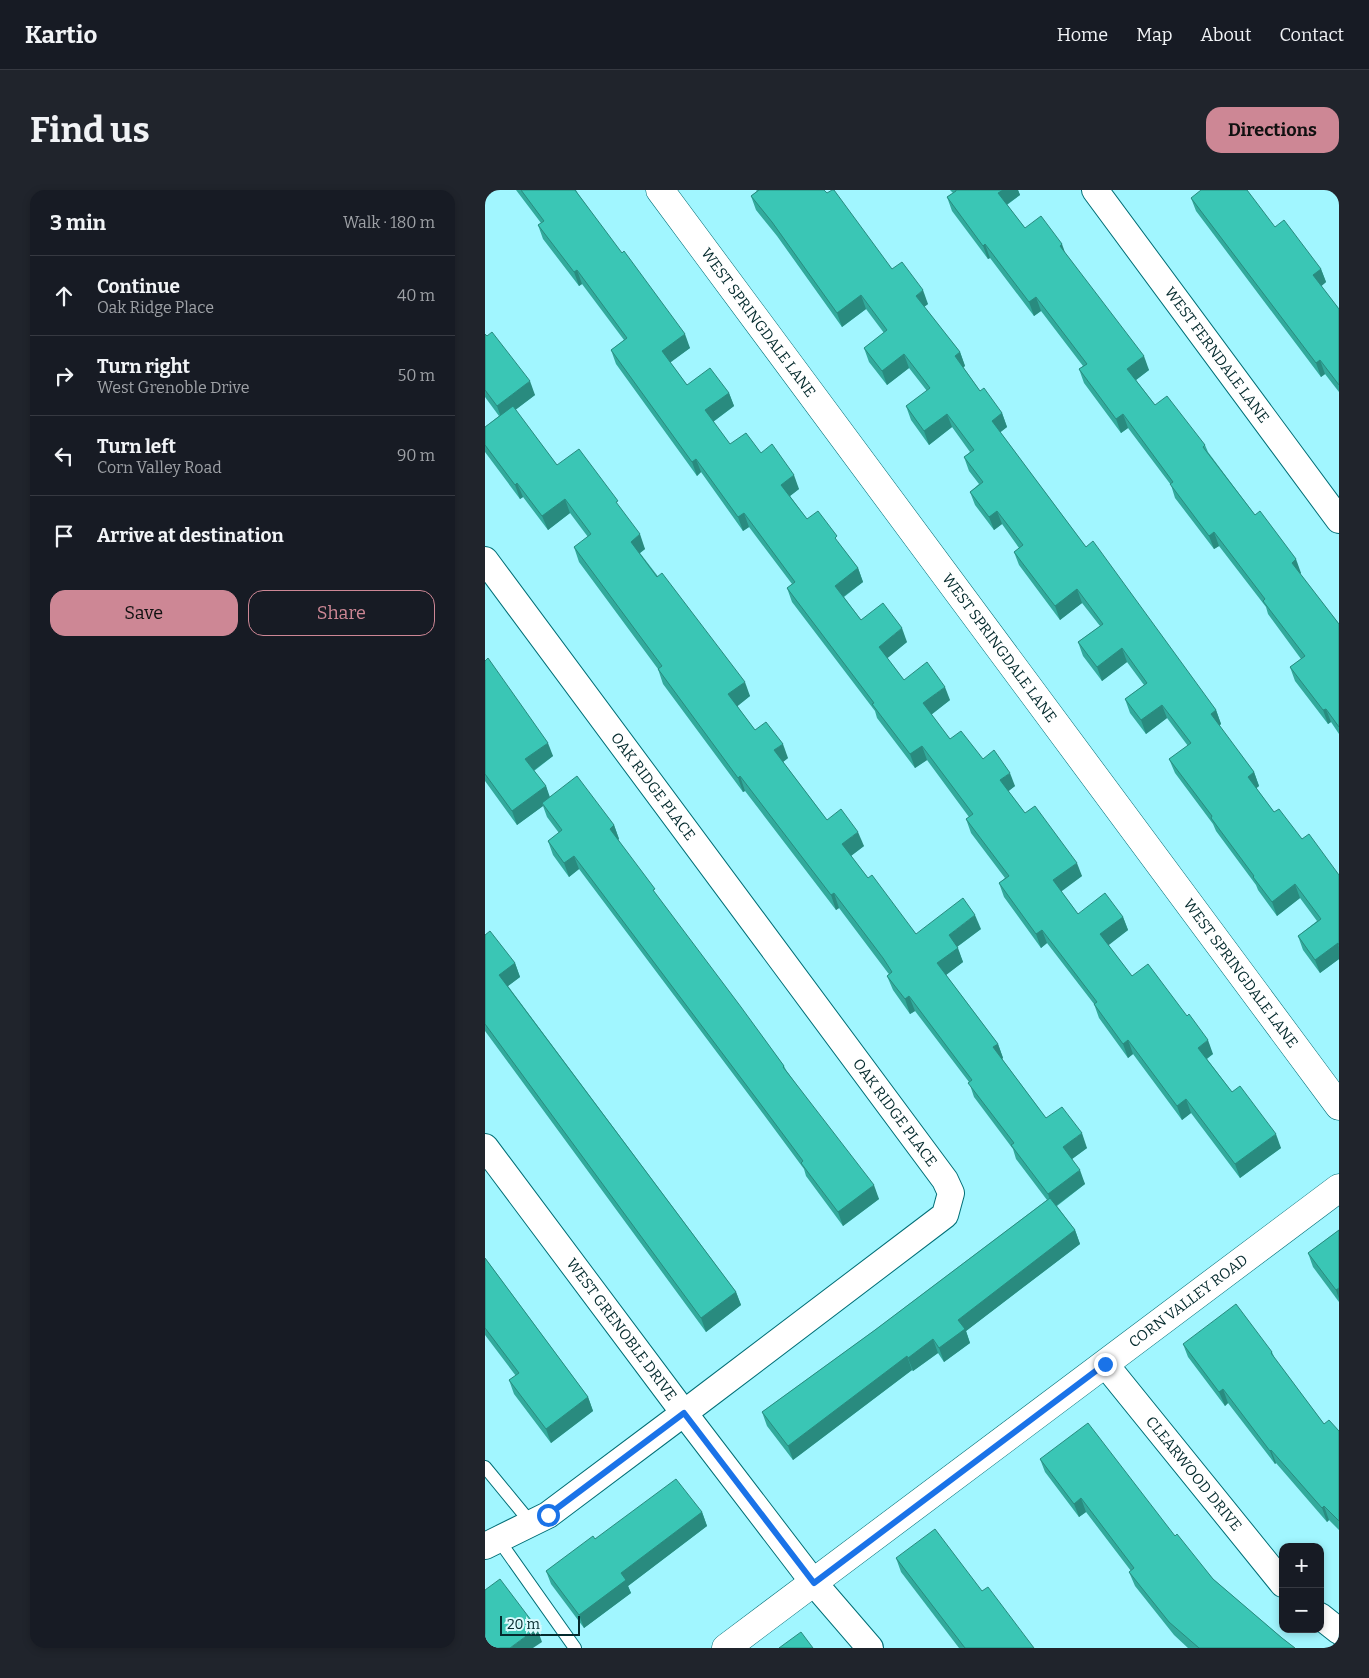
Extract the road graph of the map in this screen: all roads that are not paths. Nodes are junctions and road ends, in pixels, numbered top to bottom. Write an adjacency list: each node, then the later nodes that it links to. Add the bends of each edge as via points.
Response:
1 (660, 190): 5 (street, WEST SPRINGDALE LANE)
2 (1095, 190): 3 (street, WEST FERNDALE LANE)
3 (1339, 520)
4 (485, 560): 9 (street, OAK RIDGE PLACE, via 934,1164 951,1194 945,1215)
5 (1339, 1106)
6 (485, 1147): 9 (street, WEST GRENOBLE DRIVE)
7 (1339, 1188): 8 (street, CORN VALLEY ROAD)
8 (1105, 1364): 13 (street, CLEARWOOD DRIVE); 14 (street, CORN VALLEY ROAD)
9 (684, 1413): 11 (street, OAK RIDGE PLACE, via 548,1515); 14 (street, WEST GRENOBLE DRIVE)
10 (485, 1467): 11 (lane)
11 (531, 1523): 12 (street, OAK RIDGE PLACE)
12 (492, 1542): 17 (lane)
13 (1279, 1579)
14 (814, 1583): 18 (street, CORN VALLEY ROAD); 19 (street, WEST GRENOBLE DRIVE)
15 (1324, 1619): 16 (street)
16 (1339, 1631)
17 (575, 1648)
18 (726, 1648)
19 (869, 1648)

